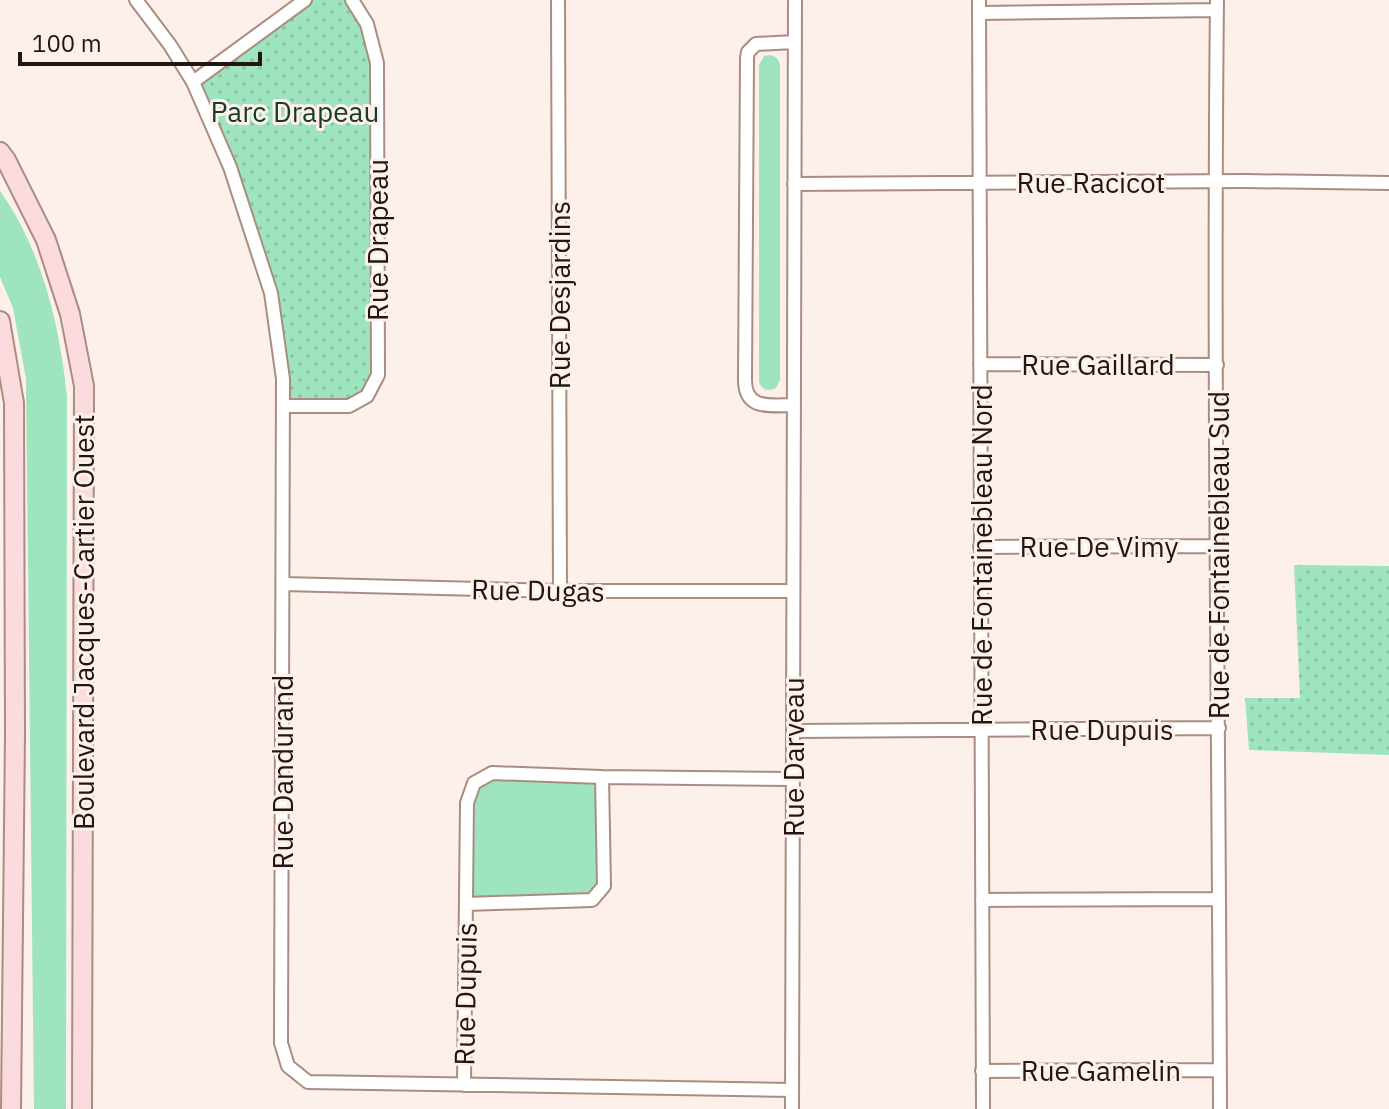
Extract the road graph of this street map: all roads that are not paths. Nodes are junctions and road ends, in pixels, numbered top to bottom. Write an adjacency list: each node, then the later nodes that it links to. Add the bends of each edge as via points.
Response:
1 (136, 0): 9 (street, Rue Dandurand)
2 (305, 0): 9 (street)
3 (352, 0): 19 (street, Rue Drapeau, via 367,24 377,63 378,375 367,396 349,406)
4 (558, 0): 24 (street, Rue Desjardins)
5 (795, 0): 8 (street, Rue Darveau)
6 (1217, 5): 7 (street); 11 (street, Rue de Fontainebleau Sud)
7 (979, 6): 12 (street, Rue de Fontainebleau Nord)
8 (794, 42): 14 (street, Rue Darveau); 18 (street, via 756,44 747,58 745,380 750,400)
9 (193, 82): 19 (street, Rue Dandurand, via 230,167 271,293)
10 (0, 152): 40 (main road, Boulevard Jacques-Cartier Ouest, via 46,240 70,314 84,386)
11 (1217, 182): 12 (street, Rue Racicot); 13 (street, Rue Racicot); 17 (street, Rue de Fontainebleau Sud)
12 (980, 183): 14 (street, Rue Racicot); 16 (street, Rue de Fontainebleau Nord)
13 (1389, 183)
14 (794, 184): 18 (street, Rue Darveau)
15 (0, 321): 20 (main road, via 14,403)
16 (980, 364): 17 (street, Rue Gaillard); 22 (street, Rue de Fontainebleau Nord)
17 (1217, 365): 21 (street, Rue de Fontainebleau Sud)
18 (794, 405): 25 (street, Rue Darveau)
19 (283, 406): 23 (street, Rue Dandurand)
20 (7, 544): 29 (main road)
21 (1217, 546): 22 (street, Rue De Vimy); 26 (street, Rue de Fontainebleau Sud)
22 (980, 547): 27 (street, Rue de Fontainebleau Nord)
23 (283, 584): 24 (street, Rue Dugas); 37 (street, Rue Dandurand, via 281,1043 288,1066 308,1082)
24 (560, 591): 25 (street, Rue Dugas)
25 (793, 591): 28 (street, Rue Darveau)
26 (1219, 728): 27 (street, Rue Dupuis); 32 (street, Rue de Fontainebleau Sud)
27 (982, 729): 28 (street, Rue Dupuis); 33 (street, Rue de Fontainebleau Nord)
28 (793, 731): 31 (street, Rue Darveau)
29 (8, 735): 39 (main road)
30 (602, 777): 31 (street, Rue Dupuis); 34 (street, Rue Dupuis, via 492,773 474,783 467,803); 34 (street, Rue Dupuis, via 604,886 592,900)
31 (793, 779): 38 (street, Rue Darveau)
32 (1219, 899): 33 (street); 35 (street, Rue de Fontainebleau Sud)
33 (982, 900): 36 (street, Rue de Fontainebleau Nord)
34 (466, 904): 37 (street, Rue Dupuis)
35 (1220, 1070): 36 (street, Rue Gamelin); 43 (street, Rue de Fontainebleau Sud)
36 (982, 1071): 42 (street, Rue de Fontainebleau Nord)
37 (464, 1085): 38 (street, Rue Dandurand)
38 (792, 1090): 41 (street, Rue Darveau)
39 (11, 1109)
40 (82, 1109)
41 (792, 1109)
42 (983, 1109)
43 (1220, 1109)

